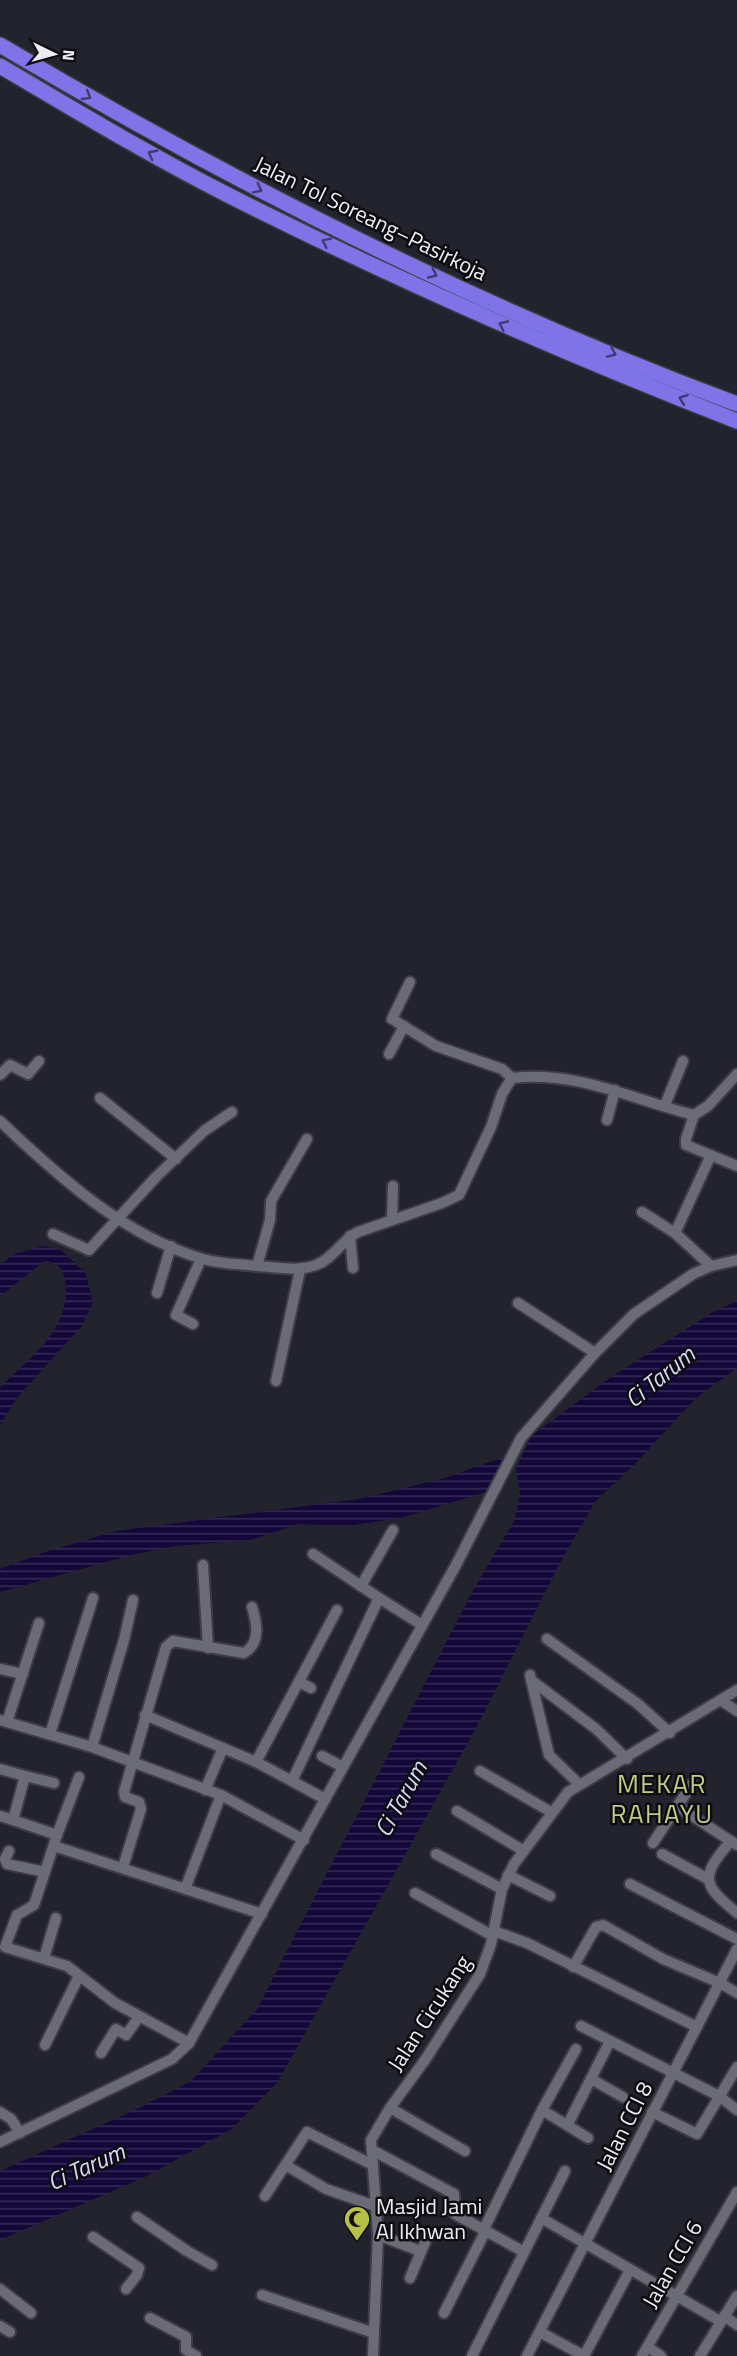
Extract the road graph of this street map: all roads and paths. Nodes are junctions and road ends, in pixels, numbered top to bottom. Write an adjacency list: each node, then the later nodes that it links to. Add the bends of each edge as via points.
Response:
1 (0, 45): 3 (highway, Jalan Tol Soreang–Pasirkoja, one-way to 3, via 127,120 318,220 497,304)
2 (0, 66): 4 (highway, Jalan Tol Soreang–Pasirkoja, one-way to 2, via 525,335 225,194)
3 (737, 404)
4 (737, 421)
5 (410, 982): 6 (street, via 391,1017)
6 (404, 1026): 7 (street); 12 (street, via 436,1046 502,1069)
7 (389, 1054)
8 (39, 1061): 11 (street, via 28,1074 10,1065)
9 (683, 1061): 15 (street)
10 (737, 1074): 17 (street, via 708,1106)
11 (0, 1075)
12 (512, 1078): 13 (street, via 534,1076); 27 (street, via 459,1195)
13 (615, 1090): 15 (street); 18 (street)
14 (100, 1098): 22 (street)
15 (665, 1105): 17 (street)
16 (232, 1112): 22 (street, via 204,1131)
17 (694, 1115): 21 (street, via 686,1145)
18 (607, 1120)
19 (0, 1121): 26 (street, via 67,1181)
20 (307, 1140): 34 (street, via 271,1201 270,1220)
21 (711, 1155): 23 (street); 28 (street)
22 (176, 1159): 26 (street)
23 (737, 1166)
24 (393, 1186): 27 (street)
25 (642, 1212): 28 (street)
26 (117, 1217): 29 (street, via 89,1250); 31 (street)
27 (392, 1220): 30 (street)
28 (675, 1233): 35 (street)
29 (53, 1234)
30 (350, 1236): 36 (street); 37 (street, via 328,1258)
31 (171, 1246): 32 (street); 38 (street)
32 (201, 1259): 34 (street); 40 (street, via 176,1315)
33 (737, 1260): 35 (street)
34 (257, 1266): 37 (street)
35 (711, 1266): 41 (street, via 634,1314)
36 (353, 1268)
37 (300, 1270): 42 (street)
38 (157, 1293)
39 (518, 1303): 41 (street)
40 (193, 1324)
41 (594, 1353): 53 (street, via 518,1444)
42 (276, 1381)
43 (393, 1530): 46 (street)
44 (314, 1554): 46 (street)
45 (203, 1565): 55 (street)
46 (361, 1586): 48 (street)
47 (93, 1598): 66 (street)
48 (379, 1598): 53 (street); 78 (street)
49 (133, 1600): 67 (street)
50 (252, 1607): 55 (street, via 258,1625 248,1651)
51 (337, 1610): 58 (street)
52 (39, 1623): 57 (street)
53 (423, 1625): 73 (street)
54 (547, 1639): 65 (street, via 638,1704)
55 (208, 1648): 63 (street, via 169,1643)
56 (0, 1669): 57 (street)
57 (23, 1674): 64 (street)
58 (298, 1682): 59 (street); 72 (street)
59 (311, 1689)
60 (737, 1690): 61 (street, Jalan Cicukang)
61 (722, 1701): 62 (street); 65 (street, Jalan Cicukang)
62 (737, 1712)
63 (145, 1715): 68 (street); 71 (street)
64 (3, 1721): 66 (street)
65 (670, 1733): 70 (street, Jalan Cicukang)
66 (50, 1734): 67 (street)
67 (92, 1747): 71 (street)
68 (223, 1748): 72 (street); 82 (street)
69 (322, 1756): 73 (street)
70 (627, 1759): 80 (street, Jalan Cicukang); 80 (street, via 531,1677 549,1755)
71 (131, 1762): 82 (street); 99 (street, via 123,1795 139,1802 141,1809)
72 (256, 1762): 78 (street)
73 (343, 1767): 84 (street)
74 (0, 1769): 76 (street)
75 (480, 1771): 87 (street)
76 (25, 1776): 79 (street); 89 (street)
77 (79, 1777): 90 (street)
78 (292, 1781): 84 (street)
79 (54, 1784)
80 (579, 1784): 87 (street, Jalan Cicukang)
81 (692, 1784): 85 (street)
82 (206, 1790): 83 (street)
83 (221, 1795): 91 (street); 104 (street)
84 (325, 1799): 91 (street)
85 (677, 1806): 92 (street); 93 (street)
86 (457, 1811): 96 (street)
87 (551, 1812): 96 (street, Jalan Cicukang)
88 (0, 1816): 89 (street)
89 (14, 1820): 90 (street)
90 (57, 1835): 94 (street)
91 (304, 1840): 109 (street)
92 (653, 1843)
93 (733, 1844): 102 (street, via 711,1868)
94 (54, 1846): 99 (street); 100 (street)
95 (9, 1851): 100 (street, via 7,1864)
96 (524, 1851): 101 (street, Jalan Cicukang)
97 (436, 1854): 105 (street)
98 (662, 1854): 102 (street)
99 (123, 1867): 104 (street)
100 (45, 1872): 113 (street, via 34,1905 17,1915)
101 (508, 1875): 105 (street, Jalan Cicukang); 107 (street)
102 (708, 1880): 108 (street, via 712,1892)
103 (630, 1884): 112 (street)
104 (185, 1889): 109 (street)
105 (502, 1889): 111 (street, Jalan Cicukang)
106 (415, 1893): 111 (street)
107 (550, 1896)
108 (737, 1913)
109 (262, 1914): 124 (street)
110 (56, 1918): 115 (street)
111 (493, 1933): 116 (street, via 527,1943); 133 (street, Jalan Cicukang, via 480,1974)
112 (737, 1939)
113 (2, 1946): 115 (street)
114 (737, 1948): 118 (street, Jalan CCI 8)
115 (45, 1958): 117 (street, via 67,1966)
116 (573, 1967): 118 (street, via 596,1928 603,1925 663,1959); 122 (street)
117 (79, 1976): 120 (street); 125 (street)
118 (720, 1983): 119 (street); 122 (street, Jalan CCI 8)
119 (737, 1994)
120 (139, 2017): 124 (street); 127 (street, via 127,2034 116,2030)
121 (581, 2026): 123 (street)
122 (696, 2027): 129 (street, Jalan CCI 8)
123 (610, 2041): 129 (street); 130 (street)
124 (189, 2043): 139 (street, via 172,2059)
125 (45, 2045)
126 (576, 2049): 134 (street)
127 (101, 2053)
128 (737, 2067): 131 (street)
129 (673, 2073): 131 (street); 137 (street, Jalan CCI 8)
130 (591, 2079): 132 (street); 138 (street)
131 (719, 2096): 135 (street); 137 (street, via 697,2134)
132 (623, 2097)
133 (390, 2108): 142 (street, Jalan Cicukang, via 373,2135); 143 (street)
134 (542, 2110): 138 (street); 152 (street)
135 (737, 2110)
136 (0, 2112): 139 (street, via 11,2119)
137 (652, 2112): 156 (street, Jalan CCI 8)
138 (568, 2124): 140 (street)
139 (20, 2133): 141 (street)
140 (588, 2138)
141 (0, 2142)
142 (372, 2150): 145 (street, Jalan Cicukang); 152 (street, via 454,2194 455,2214)
143 (465, 2151)
144 (286, 2166): 145 (street, via 305,2132 310,2131); 148 (street); 149 (street, via 326,2189)
145 (373, 2166): 149 (street, Jalan Cicukang)
146 (566, 2171): 151 (street)
147 (737, 2192): 165 (street, Jalan CCI 6)
148 (265, 2196)
149 (375, 2206): 154 (street, Jalan Cicukang)
150 (137, 2217): 159 (street)
151 (541, 2218): 156 (street); 158 (street)
152 (484, 2232): 158 (street); 168 (street)
153 (429, 2233): 157 (street)
154 (378, 2235): 157 (street); 173 (street, Jalan Cicukang)
155 (93, 2237): 163 (street, via 138,2268)
156 (587, 2243): 160 (street); 172 (street, Jalan CCI 8)
157 (420, 2251): 161 (street)
158 (524, 2252): 177 (street)
159 (212, 2265)
160 (630, 2270): 165 (street); 179 (street)
161 (410, 2278)
162 (0, 2289): 167 (street)
163 (126, 2289)
164 (262, 2295): 173 (street)
165 (675, 2296): 170 (street); 174 (street, Jalan CCI 6)
166 (737, 2296): 170 (street)
167 (31, 2313)
168 (444, 2313)
169 (150, 2318): 175 (street, via 186,2337 186,2350)
170 (722, 2319): 171 (street); 181 (street)
171 (737, 2325)
172 (540, 2331): 178 (street, Jalan CCI 8); 179 (street)
173 (374, 2333): 176 (street, Jalan Cicukang)
174 (645, 2351): 180 (street)
175 (196, 2356)
176 (373, 2356)
177 (472, 2356)
178 (527, 2356)
179 (584, 2356)
180 (661, 2356)
181 (700, 2356)

